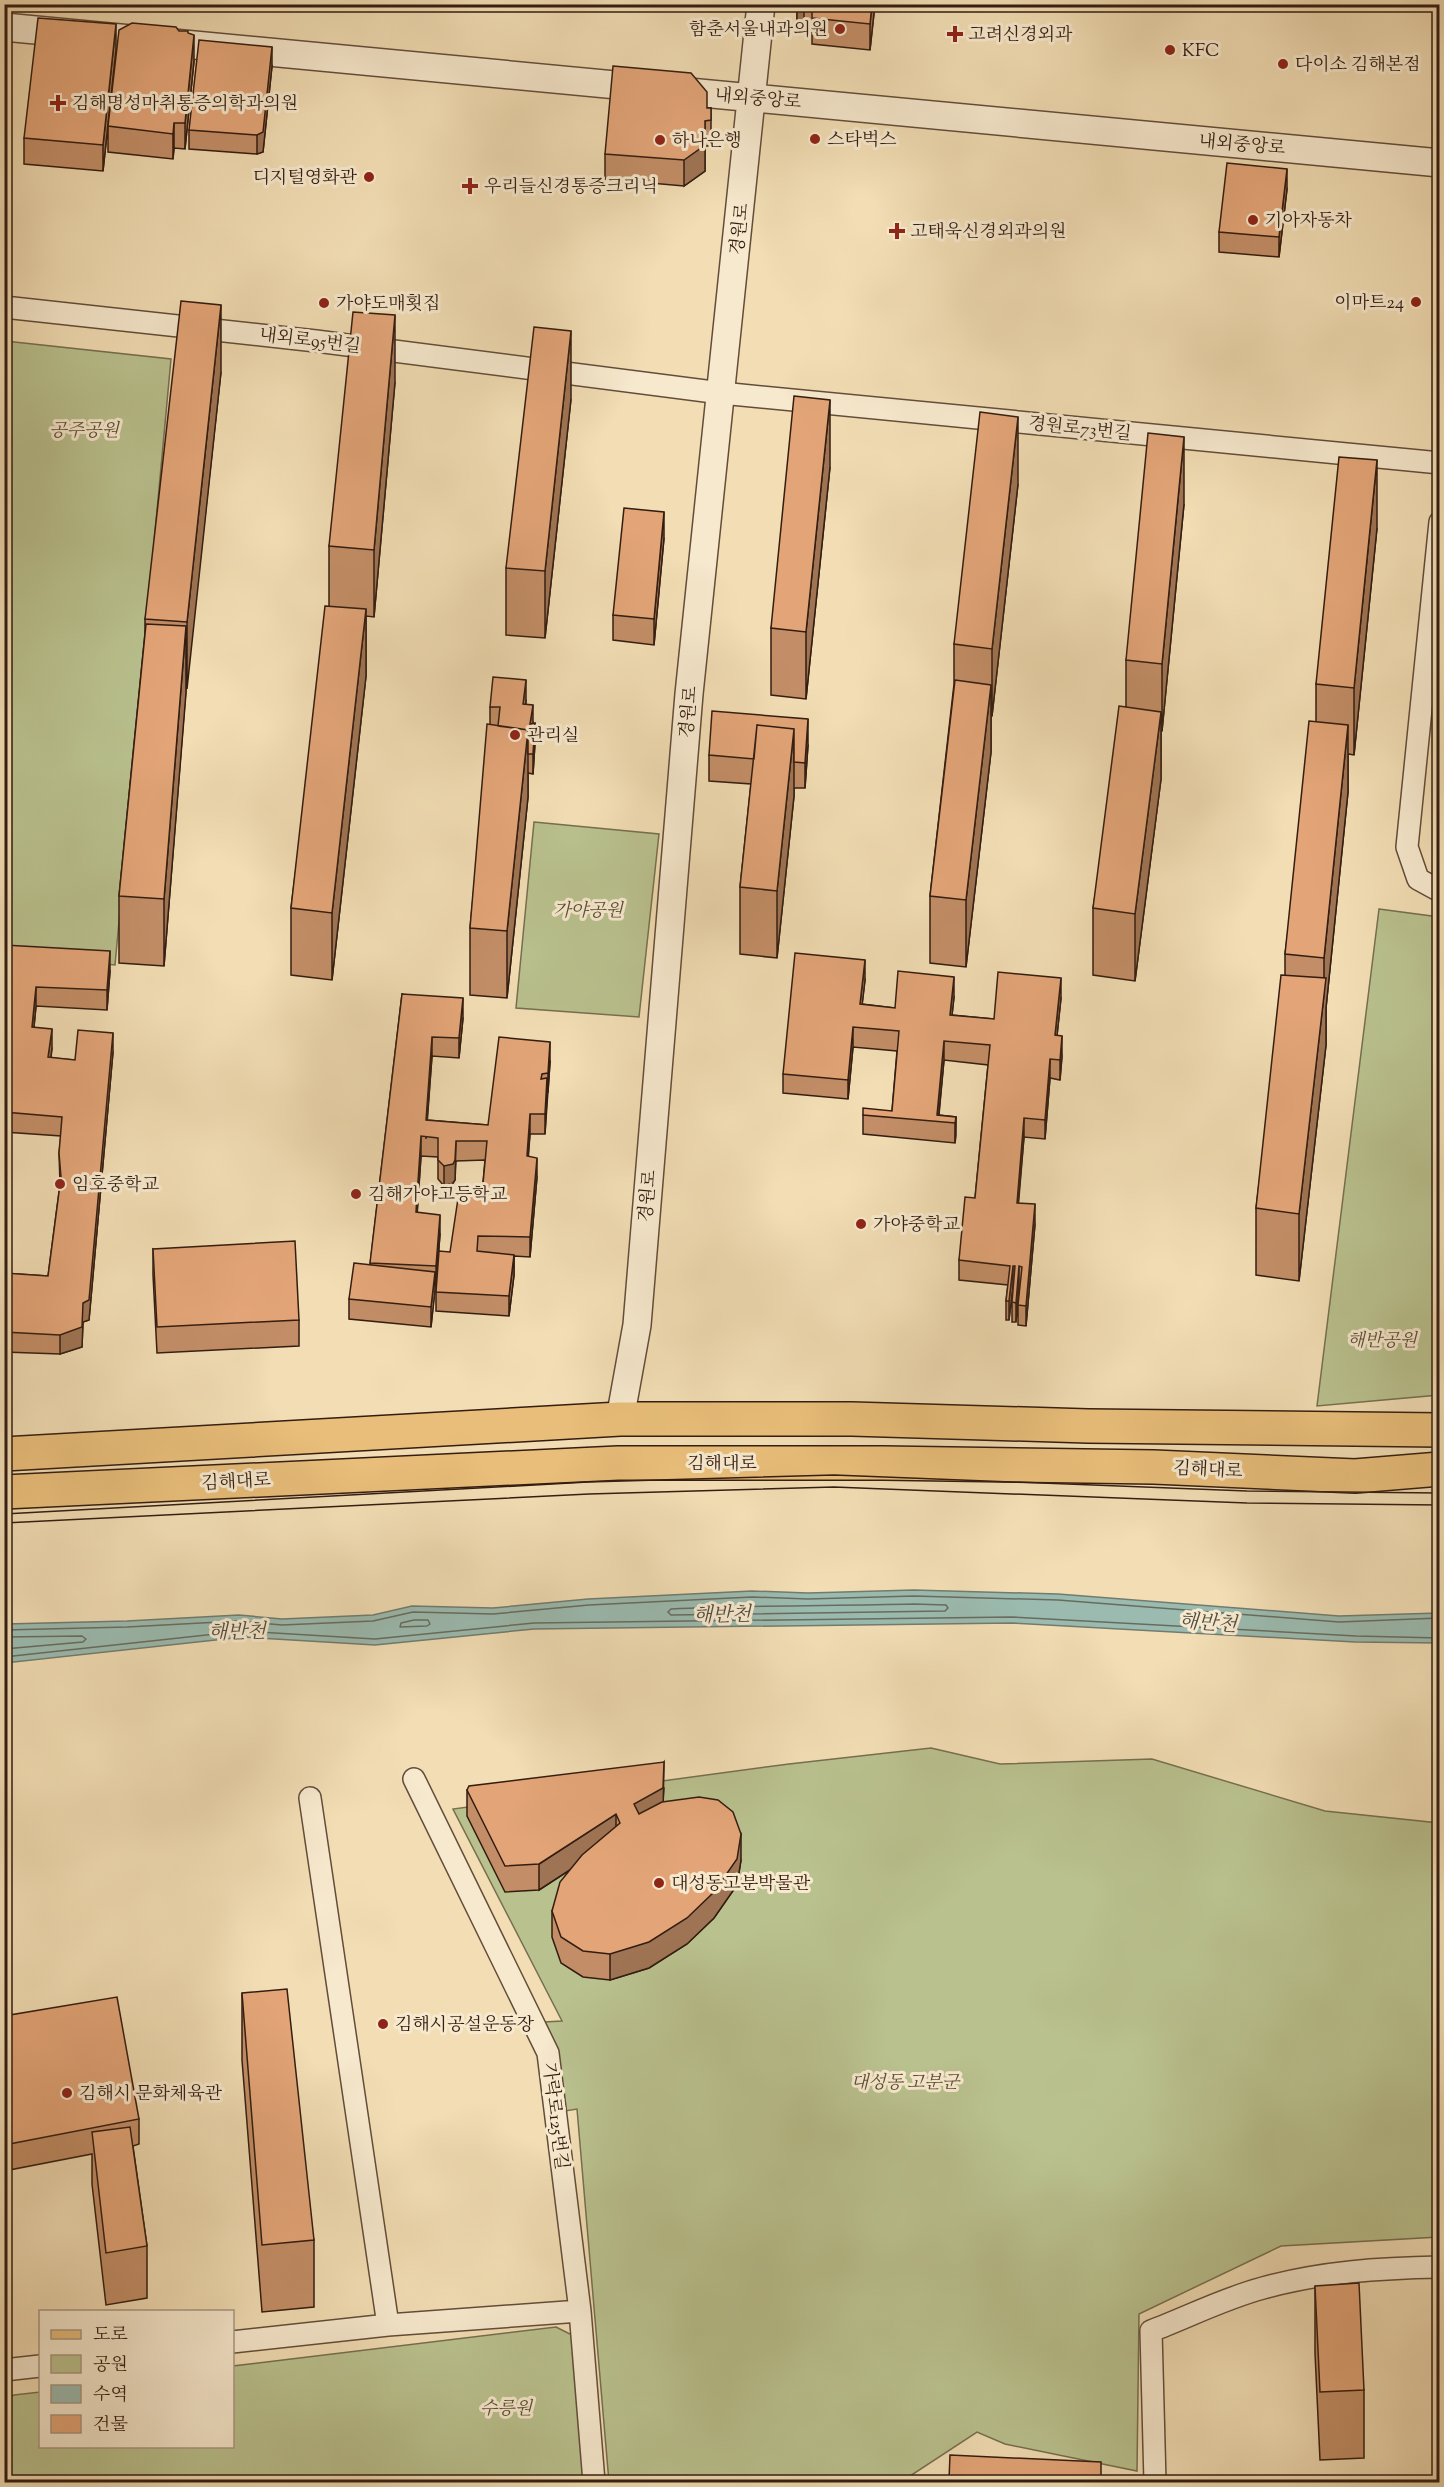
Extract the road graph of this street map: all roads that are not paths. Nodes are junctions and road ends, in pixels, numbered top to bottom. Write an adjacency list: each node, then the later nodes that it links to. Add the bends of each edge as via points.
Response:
1 (761, 4): 3 (street, 경원로)
2 (4, 27): 3 (street, 내외중앙로)
3 (751, 98): 4 (street, 내외중앙로); 6 (street, 경원로)
4 (1440, 163)
5 (4, 307): 6 (street, 내외로95번길, via 316,340)
6 (721, 393): 7 (street, 경원로73번길); 10 (street, 경원로, via 688,707 636,1325)
7 (1440, 463)
8 (1440, 522): 9 (street, via 1407,847 1418,879)
9 (1440, 891)
10 (620, 1419): 11 (main road, via 852,1419); 12 (main road)
11 (1440, 1430)
12 (4, 1454)
13 (1440, 1468): 14 (main road, 김해대로, via 1355,1476 1154,1467 618,1463)
14 (4, 1492)
15 (414, 1779): 18 (street, 가락로125번길, via 548,2053)
16 (310, 1798): 19 (street)
17 (1440, 2267): 24 (street, via 1329,2274 1261,2288 1151,2331)
18 (580, 2311): 19 (street); 23 (street, 가락로125번길)
19 (388, 2325): 20 (street)
20 (234, 2342)
21 (39, 2366): 22 (street)
22 (4, 2370)
23 (594, 2482)
24 (1155, 2482)

